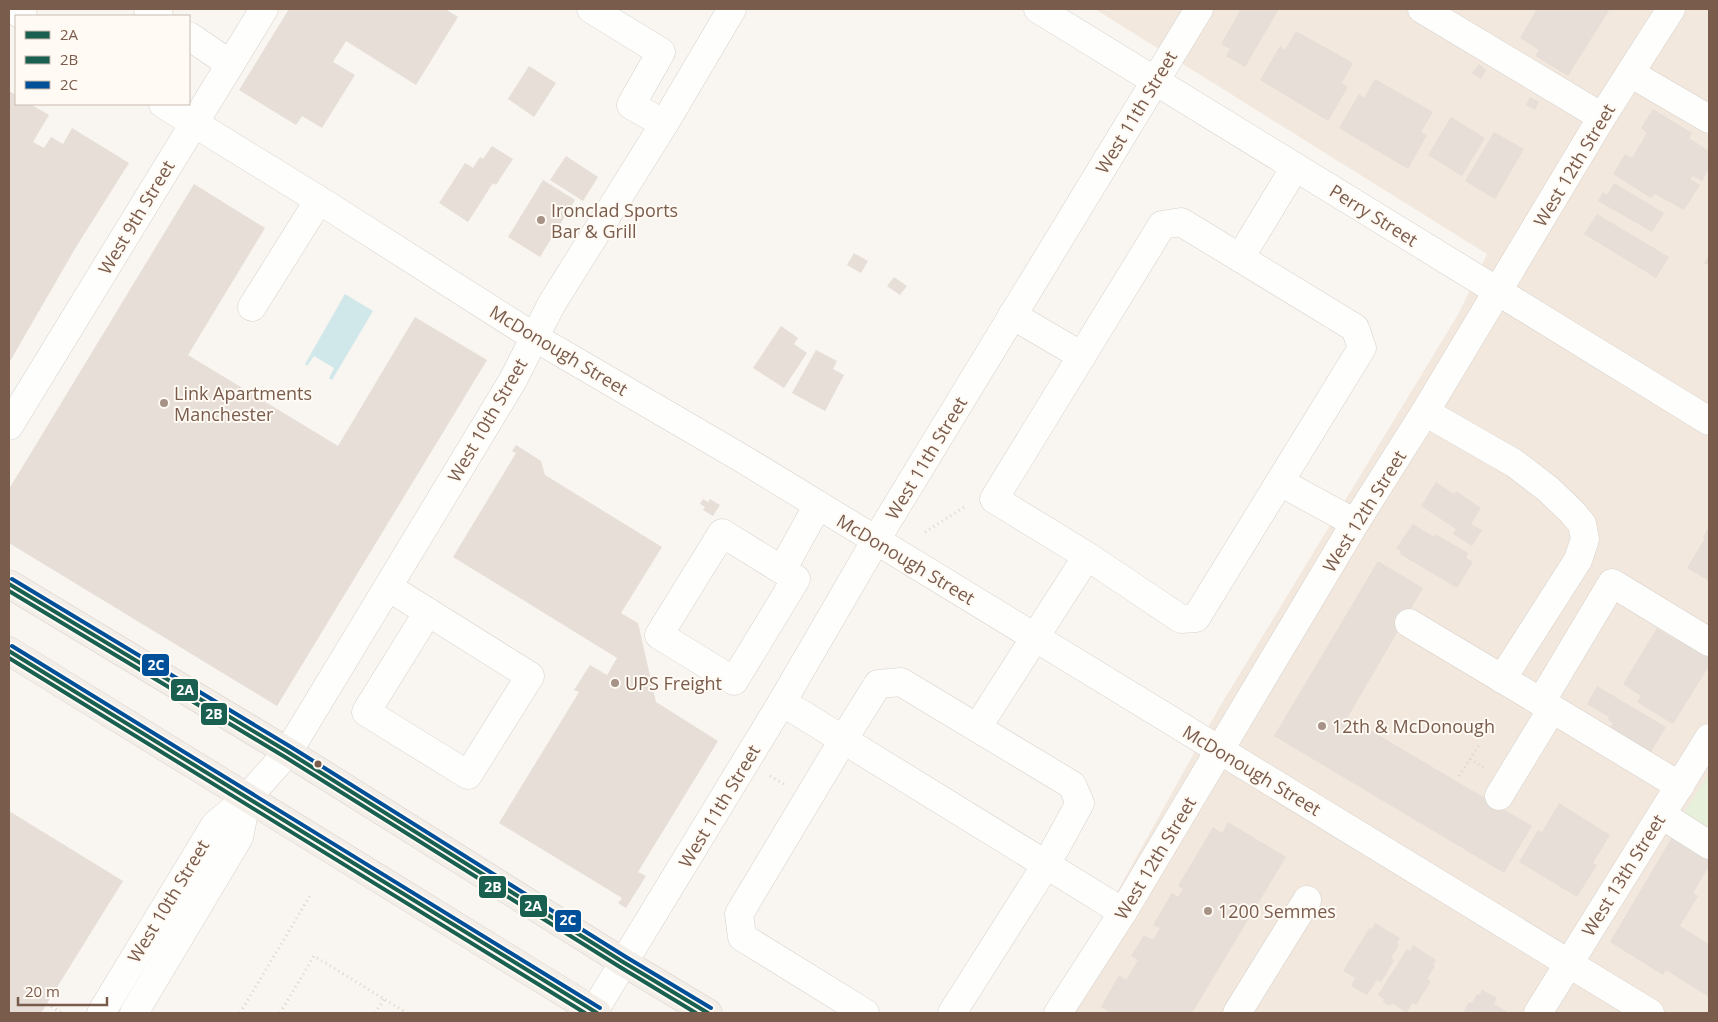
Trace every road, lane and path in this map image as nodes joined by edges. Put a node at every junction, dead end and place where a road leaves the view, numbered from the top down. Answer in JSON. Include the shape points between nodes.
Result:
{"nodes":[{"id":1,"x":264,"y":9,"type":"edge"},
{"id":2,"x":591,"y":9,"type":"edge"},
{"id":3,"x":732,"y":9,"type":"edge"},
{"id":4,"x":1038,"y":9,"type":"edge"},
{"id":5,"x":1199,"y":9,"type":"edge"},
{"id":6,"x":1422,"y":9,"type":"edge"},
{"id":7,"x":1662,"y":12,"type":"edge"},
{"id":8,"x":190,"y":37,"type":"edge"},
{"id":9,"x":230,"y":64,"type":"junction"},
{"id":10,"x":1630,"y":73,"type":"junction"},
{"id":11,"x":1154,"y":80,"type":"junction"},
{"id":12,"x":165,"y":105,"type":"edge"},
{"id":13,"x":1602,"y":117,"type":"junction"},
{"id":14,"x":1709,"y":119,"type":"edge"},
{"id":15,"x":194,"y":123,"type":"junction"},
{"id":16,"x":664,"y":124,"type":"junction"},
{"id":17,"x":1295,"y":167,"type":"junction"},
{"id":18,"x":319,"y":200,"type":"junction"},
{"id":19,"x":1240,"y":258,"type":"junction"},
{"id":20,"x":1498,"y":292,"type":"junction"},
{"id":21,"x":252,"y":307,"type":"dead end"},
{"id":22,"x":1012,"y":316,"type":"junction"},
{"id":23,"x":534,"y":337,"type":"junction"},
{"id":24,"x":1082,"y":356,"type":"junction"},
{"id":25,"x":1426,"y":412,"type":"junction"},
{"id":26,"x":1709,"y":421,"type":"edge"},
{"id":27,"x":9,"y":426,"type":"edge"},
{"id":28,"x":1280,"y":482,"type":"junction"},
{"id":29,"x":968,"y":505,"type":"dead end"},
{"id":30,"x":818,"y":506,"type":"junction"},
{"id":31,"x":1355,"y":523,"type":"junction"},
{"id":32,"x":925,"y":532,"type":"dead end"},
{"id":33,"x":876,"y":540,"type":"junction"},
{"id":34,"x":1087,"y":556,"type":"junction"},
{"id":35,"x":1578,"y":560,"type":"junction"},
{"id":36,"x":782,"y":570,"type":"junction"},
{"id":37,"x":1612,"y":583,"type":"junction"},
{"id":38,"x":9,"y":584,"type":"edge"},
{"id":39,"x":388,"y":587,"type":"junction"},
{"id":40,"x":428,"y":612,"type":"junction"},
{"id":41,"x":1409,"y":623,"type":"dead end"},
{"id":42,"x":1034,"y":637,"type":"junction"},
{"id":43,"x":1709,"y":642,"type":"edge"},
{"id":44,"x":9,"y":651,"type":"edge"},
{"id":45,"x":1502,"y":679,"type":"junction"},
{"id":46,"x":782,"y":702,"type":"junction"},
{"id":47,"x":1546,"y":706,"type":"junction"},
{"id":48,"x":977,"y":728,"type":"junction"},
{"id":49,"x":1709,"y":738,"type":"edge"},
{"id":50,"x":843,"y":740,"type":"junction"},
{"id":51,"x":1479,"y":745,"type":"dead end"},
{"id":52,"x":1219,"y":751,"type":"junction"},
{"id":53,"x":288,"y":752,"type":"junction"},
{"id":54,"x":1460,"y":776,"type":"dead end"},
{"id":55,"x":1680,"y":786,"type":"junction"},
{"id":56,"x":1499,"y":796,"type":"dead end"},
{"id":57,"x":247,"y":798,"type":"junction"},
{"id":58,"x":1662,"y":815,"type":"junction"},
{"id":59,"x":1709,"y":845,"type":"edge"},
{"id":60,"x":1046,"y":865,"type":"junction"},
{"id":61,"x":311,"y":894,"type":"dead end"},
{"id":62,"x":1307,"y":900,"type":"dead end"},
{"id":63,"x":1123,"y":912,"type":"junction"},
{"id":64,"x":623,"y":962,"type":"junction"},
{"id":65,"x":1568,"y":963,"type":"junction"},
{"id":66,"x":384,"y":999,"type":"junction"},
{"id":67,"x":47,"y":1004,"type":"dead end"},
{"id":68,"x":595,"y":1012,"type":"edge"},
{"id":69,"x":62,"y":1013,"type":"edge"},
{"id":70,"x":101,"y":1013,"type":"edge"},
{"id":71,"x":134,"y":1013,"type":"edge"},
{"id":72,"x":240,"y":1013,"type":"edge"},
{"id":73,"x":280,"y":1013,"type":"edge"},
{"id":74,"x":375,"y":1013,"type":"edge"},
{"id":75,"x":407,"y":1013,"type":"edge"},
{"id":76,"x":708,"y":1013,"type":"edge"},
{"id":77,"x":865,"y":1013,"type":"edge"},
{"id":78,"x":952,"y":1013,"type":"edge"},
{"id":79,"x":1058,"y":1013,"type":"edge"},
{"id":80,"x":1237,"y":1013,"type":"edge"},
{"id":81,"x":1538,"y":1013,"type":"edge"},
{"id":82,"x":1650,"y":1013,"type":"edge"}],
"edges":[{"from":1,"to":9,"type":"street","name":"West 9th Street"},
{"from":2,"to":16,"type":"street","via":[[661,52],[631,105]]},
{"from":3,"to":16,"type":"street","name":"West 10th Street"},
{"from":4,"to":11,"type":"street","name":"Perry Street"},
{"from":5,"to":11,"type":"street","name":"West 11th Street"},
{"from":6,"to":13,"type":"street"},
{"from":7,"to":10,"type":"street","name":"West 12th Street"},
{"from":8,"to":9,"type":"street"},
{"from":9,"to":15,"type":"street","name":"West 9th Street"},
{"from":10,"to":13,"type":"street","name":"West 12th Street"},
{"from":10,"to":14,"type":"street"},
{"from":11,"to":17,"type":"street","name":"Perry Street"},
{"from":11,"to":22,"type":"street","name":"West 11th Street"},
{"from":12,"to":15,"type":"street","name":"McDonough Street"},
{"from":13,"to":20,"type":"street","name":"West 12th Street"},
{"from":15,"to":18,"type":"street","name":"McDonough Street"},
{"from":15,"to":27,"type":"street","name":"West 9th Street"},
{"from":16,"to":23,"type":"street","name":"West 10th Street"},
{"from":17,"to":19,"type":"street"},
{"from":17,"to":20,"type":"street","name":"Perry Street"},
{"from":18,"to":21,"type":"street"},
{"from":18,"to":23,"type":"street","name":"McDonough Street"},
{"from":19,"to":24,"type":"street","via":[[1181,222],[1162,225]]},
{"from":19,"to":28,"type":"street","via":[[1355,328],[1362,348]]},
{"from":20,"to":25,"type":"street","name":"West 12th Street"},
{"from":20,"to":26,"type":"street","name":"Perry Street"},
{"from":22,"to":24,"type":"street"},
{"from":22,"to":33,"type":"street","name":"West 11th Street"},
{"from":23,"to":30,"type":"street","name":"McDonough Street"},
{"from":23,"to":39,"type":"street","name":"West 10th Street","via":[[513,380]]},
{"from":24,"to":34,"type":"street","via":[[994,499]]},
{"from":25,"to":31,"type":"street","name":"West 12th Street"},
{"from":25,"to":35,"type":"street","via":[[1514,463],[1572,512],[1582,524],[1585,539]]},
{"from":28,"to":31,"type":"street"},
{"from":28,"to":34,"type":"street","via":[[1196,618],[1180,619]]},
{"from":29,"to":32,"type":"path"},
{"from":30,"to":33,"type":"street","name":"McDonough Street"},
{"from":30,"to":36,"type":"street"},
{"from":31,"to":52,"type":"street","name":"West 12th Street"},
{"from":33,"to":42,"type":"street","name":"McDonough Street"},
{"from":33,"to":46,"type":"street","name":"West 11th Street"},
{"from":34,"to":42,"type":"street"},
{"from":35,"to":37,"type":"street"},
{"from":35,"to":45,"type":"street"},
{"from":36,"to":36,"type":"street","via":[[722,533],[660,635],[734,681],[796,579]]},
{"from":37,"to":43,"type":"street"},
{"from":37,"to":47,"type":"street"},
{"from":38,"to":53,"type":"main road"},
{"from":39,"to":40,"type":"street"},
{"from":39,"to":53,"type":"street","name":"West 10th Street"},
{"from":40,"to":40,"type":"street","via":[[530,676],[468,775],[366,712]]},
{"from":41,"to":45,"type":"street"},
{"from":42,"to":48,"type":"street"},
{"from":42,"to":52,"type":"street","name":"McDonough Street"},
{"from":44,"to":57,"type":"main road"},
{"from":45,"to":47,"type":"street"},
{"from":46,"to":50,"type":"street"},
{"from":46,"to":64,"type":"street","name":"West 11th Street"},
{"from":47,"to":55,"type":"street"},
{"from":47,"to":56,"type":"street"},
{"from":48,"to":50,"type":"street","via":[[901,682],[878,684]]},
{"from":48,"to":60,"type":"street","via":[[1072,785],[1080,804]]},
{"from":49,"to":55,"type":"street","name":"West 13th Street"},
{"from":50,"to":60,"type":"street"},
{"from":50,"to":77,"type":"street","via":[[739,914],[742,937]]},
{"from":51,"to":54,"type":"path"},
{"from":52,"to":63,"type":"street","name":"West 12th Street"},
{"from":52,"to":65,"type":"street","name":"McDonough Street"},
{"from":53,"to":57,"type":"street","name":"West 10th Street"},
{"from":53,"to":64,"type":"main road"},
{"from":55,"to":58,"type":"street","name":"West 13th Street"},
{"from":57,"to":68,"type":"main road"},
{"from":57,"to":70,"type":"street","name":"West 10th Street","via":[[215,825]]},
{"from":57,"to":71,"type":"street","name":"West 10th Street","via":[[239,837]]},
{"from":58,"to":59,"type":"street"},
{"from":58,"to":65,"type":"street","name":"West 13th Street"},
{"from":60,"to":63,"type":"street"},
{"from":60,"to":78,"type":"street"},
{"from":61,"to":72,"type":"path"},
{"from":62,"to":80,"type":"street"},
{"from":63,"to":79,"type":"street","name":"West 12th Street"},
{"from":64,"to":68,"type":"street","name":"West 11th Street"},
{"from":64,"to":76,"type":"main road"},
{"from":65,"to":81,"type":"street","name":"West 13th Street"},
{"from":65,"to":82,"type":"street","name":"McDonough Street"},
{"from":66,"to":73,"type":"path","via":[[314,956]]},
{"from":66,"to":74,"type":"path"},
{"from":66,"to":75,"type":"path"},
{"from":67,"to":69,"type":"path"}]}
